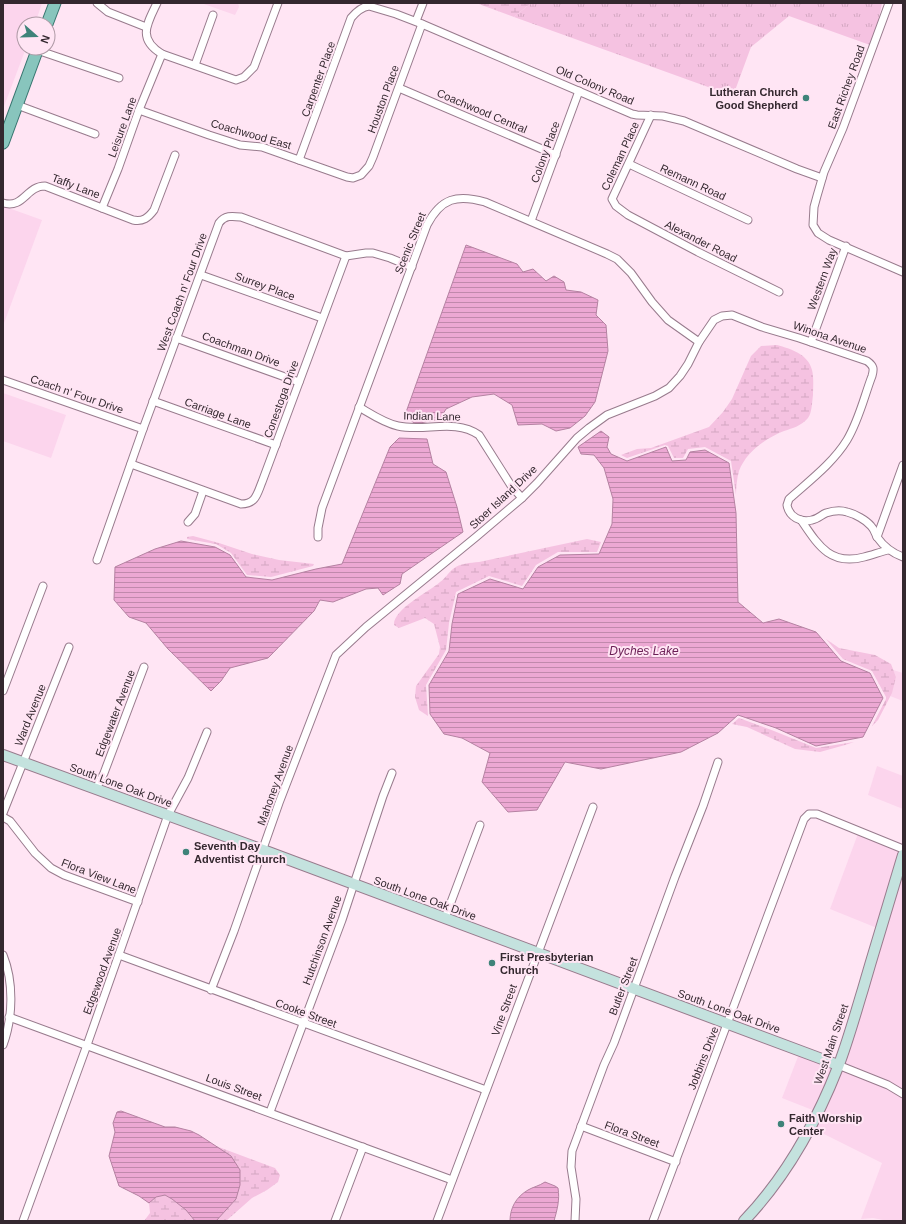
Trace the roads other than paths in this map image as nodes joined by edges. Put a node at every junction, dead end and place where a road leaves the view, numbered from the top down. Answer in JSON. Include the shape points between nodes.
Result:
{"nodes":[{"id":1,"x":55,"y":3,"type":"edge"},
{"id":2,"x":97,"y":3,"type":"edge"},
{"id":3,"x":157,"y":3,"type":"edge"},
{"id":4,"x":278,"y":3,"type":"edge"},
{"id":5,"x":423,"y":3,"type":"edge"},
{"id":6,"x":889,"y":3,"type":"edge"},
{"id":7,"x":361,"y":8,"type":"joint"},
{"id":8,"x":213,"y":15,"type":"dead end"},
{"id":9,"x":50,"y":16,"type":"edge"},
{"id":10,"x":419,"y":22,"type":"junction"},
{"id":11,"x":146,"y":27,"type":"junction"},
{"id":12,"x":162,"y":54,"type":"junction"},
{"id":13,"x":56,"y":55,"type":"edge"},
{"id":14,"x":35,"y":56,"type":"edge"},
{"id":15,"x":195,"y":65,"type":"junction"},
{"id":16,"x":119,"y":78,"type":"dead end"},
{"id":17,"x":399,"y":88,"type":"junction"},
{"id":18,"x":579,"y":91,"type":"junction"},
{"id":19,"x":17,"y":105,"type":"junction"},
{"id":20,"x":139,"y":110,"type":"junction"},
{"id":21,"x":651,"y":115,"type":"junction"},
{"id":22,"x":95,"y":134,"type":"dead end"},
{"id":23,"x":3,"y":143,"type":"edge"},
{"id":24,"x":174,"y":155,"type":"dead end"},
{"id":25,"x":556,"y":155,"type":"junction"},
{"id":26,"x":299,"y":160,"type":"junction"},
{"id":27,"x":629,"y":164,"type":"junction"},
{"id":28,"x":357,"y":177,"type":"joint"},
{"id":29,"x":822,"y":178,"type":"junction"},
{"id":30,"x":3,"y":203,"type":"edge"},
{"id":31,"x":616,"y":206,"type":"joint"},
{"id":32,"x":102,"y":208,"type":"junction"},
{"id":33,"x":748,"y":220,"type":"dead end"},
{"id":34,"x":531,"y":221,"type":"junction"},
{"id":35,"x":846,"y":246,"type":"junction"},
{"id":36,"x":346,"y":256,"type":"junction"},
{"id":37,"x":412,"y":266,"type":"junction"},
{"id":38,"x":903,"y":272,"type":"edge"},
{"id":39,"x":201,"y":275,"type":"junction"},
{"id":40,"x":779,"y":292,"type":"dead end"},
{"id":41,"x":322,"y":318,"type":"junction"},
{"id":42,"x":176,"y":338,"type":"junction"},
{"id":43,"x":700,"y":342,"type":"junction"},
{"id":44,"x":811,"y":342,"type":"junction"},
{"id":45,"x":3,"y":380,"type":"edge"},
{"id":46,"x":299,"y":382,"type":"junction"},
{"id":47,"x":153,"y":401,"type":"junction"},
{"id":48,"x":359,"y":407,"type":"junction"},
{"id":49,"x":143,"y":429,"type":"junction"},
{"id":50,"x":276,"y":445,"type":"junction"},
{"id":51,"x":131,"y":464,"type":"junction"},
{"id":52,"x":903,"y":465,"type":"edge"},
{"id":53,"x":203,"y":491,"type":"junction"},
{"id":54,"x":522,"y":498,"type":"junction"},
{"id":55,"x":801,"y":520,"type":"junction"},
{"id":56,"x":188,"y":522,"type":"dead end"},
{"id":57,"x":318,"y":537,"type":"dead end"},
{"id":58,"x":877,"y":537,"type":"junction"},
{"id":59,"x":888,"y":550,"type":"junction"},
{"id":60,"x":903,"y":557,"type":"edge"},
{"id":61,"x":97,"y":560,"type":"dead end"},
{"id":62,"x":43,"y":586,"type":"dead end"},
{"id":63,"x":69,"y":647,"type":"dead end"},
{"id":64,"x":336,"y":656,"type":"joint"},
{"id":65,"x":144,"y":667,"type":"dead end"},
{"id":66,"x":3,"y":691,"type":"edge"},
{"id":67,"x":207,"y":732,"type":"dead end"},
{"id":68,"x":3,"y":755,"type":"edge"},
{"id":69,"x":23,"y":762,"type":"junction"},
{"id":70,"x":718,"y":762,"type":"dead end"},
{"id":71,"x":392,"y":773,"type":"dead end"},
{"id":72,"x":96,"y":789,"type":"junction"},
{"id":73,"x":593,"y":808,"type":"dead end"},
{"id":74,"x":3,"y":813,"type":"edge"},
{"id":75,"x":168,"y":815,"type":"junction"},
{"id":76,"x":3,"y":818,"type":"edge"},
{"id":77,"x":480,"y":825,"type":"dead end"},
{"id":78,"x":903,"y":849,"type":"edge"},
{"id":79,"x":263,"y":850,"type":"junction"},
{"id":80,"x":903,"y":855,"type":"edge"},
{"id":81,"x":354,"y":884,"type":"junction"},
{"id":82,"x":138,"y":902,"type":"junction"},
{"id":83,"x":445,"y":918,"type":"junction"},
{"id":84,"x":537,"y":953,"type":"junction"},
{"id":85,"x":3,"y":955,"type":"edge"},
{"id":86,"x":119,"y":956,"type":"junction"},
{"id":87,"x":633,"y":989,"type":"junction"},
{"id":88,"x":211,"y":990,"type":"junction"},
{"id":89,"x":9,"y":1017,"type":"junction"},
{"id":90,"x":303,"y":1024,"type":"junction"},
{"id":91,"x":728,"y":1024,"type":"junction"},
{"id":92,"x":3,"y":1045,"type":"edge"},
{"id":93,"x":88,"y":1045,"type":"junction"},
{"id":94,"x":838,"y":1065,"type":"junction"},
{"id":95,"x":486,"y":1090,"type":"junction"},
{"id":96,"x":903,"y":1094,"type":"edge"},
{"id":97,"x":270,"y":1112,"type":"junction"},
{"id":98,"x":582,"y":1126,"type":"junction"},
{"id":99,"x":363,"y":1147,"type":"junction"},
{"id":100,"x":676,"y":1162,"type":"junction"},
{"id":101,"x":452,"y":1180,"type":"junction"},
{"id":102,"x":23,"y":1221,"type":"edge"},
{"id":103,"x":335,"y":1221,"type":"edge"},
{"id":104,"x":437,"y":1221,"type":"edge"},
{"id":105,"x":575,"y":1221,"type":"edge"},
{"id":106,"x":653,"y":1221,"type":"edge"},
{"id":107,"x":744,"y":1221,"type":"edge"}],
"edges":[{"from":1,"to":9,"type":"main road"},
{"from":2,"to":11,"type":"street","via":[[108,12]]},
{"from":3,"to":11,"type":"street"},
{"from":4,"to":15,"type":"street","via":[[250,73],[236,80]]},
{"from":5,"to":10,"type":"street","name":"Houston Place"},
{"from":6,"to":29,"type":"street","name":"East Richey Road"},
{"from":7,"to":10,"type":"street","name":"Old Colony Road","via":[[379,8]]},
{"from":7,"to":26,"type":"street","name":"Carpenter Place","via":[[351,18]]},
{"from":8,"to":15,"type":"street"},
{"from":10,"to":17,"type":"street","name":"Houston Place"},
{"from":10,"to":18,"type":"street","name":"Old Colony Road"},
{"from":11,"to":12,"type":"street","via":[[148,41]]},
{"from":12,"to":15,"type":"street"},
{"from":12,"to":20,"type":"street","name":"Leisure Lane"},
{"from":13,"to":16,"type":"street"},
{"from":14,"to":19,"type":"main road"},
{"from":17,"to":25,"type":"street","name":"Coachwood Central"},
{"from":17,"to":28,"type":"street","name":"Houston Place","via":[[369,166]]},
{"from":18,"to":21,"type":"street","name":"Old Colony Road","via":[[632,114]]},
{"from":18,"to":25,"type":"street","name":"Colony Place"},
{"from":19,"to":22,"type":"street"},
{"from":19,"to":23,"type":"main road"},
{"from":20,"to":26,"type":"street","name":"Coachwood East","via":[[228,141],[262,147]]},
{"from":20,"to":32,"type":"street","name":"Leisure Lane"},
{"from":21,"to":27,"type":"street","name":"Coleman Place"},
{"from":21,"to":29,"type":"street","name":"Old Colony Road","via":[[684,121]]},
{"from":24,"to":32,"type":"street","name":"Taffy Lane","via":[[154,210],[146,219],[133,220]]},
{"from":25,"to":34,"type":"street","name":"Colony Place"},
{"from":26,"to":28,"type":"street","name":"Coachwood East","via":[[333,173]]},
{"from":27,"to":31,"type":"street","name":"Coleman Place","via":[[612,199]]},
{"from":27,"to":33,"type":"street","name":"Remann Road"},
{"from":29,"to":35,"type":"street","name":"East Richey Road","via":[[814,207],[813,225],[822,236]]},
{"from":30,"to":32,"type":"street","name":"Taffy Lane","via":[[17,203],[35,188],[45,186]]},
{"from":31,"to":40,"type":"street","name":"Alexander Road","via":[[698,252]]},
{"from":34,"to":37,"type":"street","name":"Scenic Street","via":[[473,198],[463,197],[447,202],[431,217]]},
{"from":34,"to":43,"type":"street","name":"Scenic Street","via":[[617,259],[632,273],[659,311]]},
{"from":35,"to":38,"type":"street"},
{"from":35,"to":44,"type":"street","name":"Western Way"},
{"from":36,"to":37,"type":"street","name":"West Coach n' Four Drive","via":[[374,253]]},
{"from":36,"to":39,"type":"street","name":"West Coach n' Four Drive","via":[[232,216],[219,223]]},
{"from":36,"to":41,"type":"street","name":"Conestoga Drive"},
{"from":37,"to":48,"type":"street","name":"Scenic Street"},
{"from":39,"to":41,"type":"street","name":"Surrey Place"},
{"from":39,"to":42,"type":"street","name":"West Coach n' Four Drive"},
{"from":41,"to":46,"type":"street","name":"Conestoga Drive"},
{"from":42,"to":46,"type":"street","name":"Coachman Drive"},
{"from":42,"to":47,"type":"street","name":"West Coach n' Four Drive"},
{"from":43,"to":44,"type":"street","name":"Winona Avenue","via":[[714,320],[732,315]]},
{"from":43,"to":54,"type":"street","name":"Stoer Island Drive","via":[[674,383],[655,396],[607,415],[589,428]]},
{"from":44,"to":55,"type":"street","name":"Winona Avenue","via":[[867,361],[874,370],[847,440],[831,460],[788,501],[790,513]]},
{"from":45,"to":49,"type":"street","name":"Coach n' Four Drive"},
{"from":46,"to":50,"type":"street","name":"Conestoga Drive"},
{"from":47,"to":49,"type":"street","name":"West Coach n' Four Drive"},
{"from":47,"to":50,"type":"street","name":"Carriage Lane"},
{"from":48,"to":54,"type":"street","name":"Indian Lane","via":[[397,426],[458,427],[473,431],[479,435],[512,487]]},
{"from":48,"to":57,"type":"street","name":"Scenic Street","via":[[322,508]]},
{"from":49,"to":51,"type":"street","name":"West Coach n' Four Drive"},
{"from":50,"to":53,"type":"street","name":"Conestoga Drive","via":[[256,497],[251,502],[241,504]]},
{"from":51,"to":53,"type":"street","name":"Conestoga Drive"},
{"from":51,"to":61,"type":"street","name":"West Coach n' Four Drive"},
{"from":52,"to":58,"type":"street"},
{"from":53,"to":56,"type":"street","via":[[195,514]]},
{"from":54,"to":64,"type":"street","name":"Stoer Island Drive","via":[[366,627]]},
{"from":55,"to":58,"type":"street","via":[[814,520],[833,512],[847,512],[871,526]]},
{"from":55,"to":59,"type":"street","via":[[820,546],[838,559],[856,559]]},
{"from":58,"to":59,"type":"street"},
{"from":59,"to":60,"type":"street"},
{"from":62,"to":66,"type":"street"},
{"from":63,"to":69,"type":"street","name":"Ward Avenue"},
{"from":64,"to":79,"type":"street","name":"Mahoney Avenue"},
{"from":65,"to":72,"type":"street","name":"Edgewater Avenue"},
{"from":67,"to":75,"type":"street","name":"Edgewood Avenue","via":[[188,778]]},
{"from":68,"to":69,"type":"street","name":"South Lone Oak Drive"},
{"from":69,"to":72,"type":"street","name":"South Lone Oak Drive"},
{"from":69,"to":74,"type":"street","name":"Ward Avenue"},
{"from":70,"to":87,"type":"street","name":"Butler Street"},
{"from":71,"to":81,"type":"street","name":"Hutchinson Avenue"},
{"from":72,"to":75,"type":"street","name":"South Lone Oak Drive"},
{"from":73,"to":84,"type":"street","name":"Vine Street"},
{"from":75,"to":79,"type":"street","name":"South Lone Oak Drive"},
{"from":75,"to":82,"type":"street","name":"Edgewood Avenue"},
{"from":76,"to":82,"type":"street","name":"Flora View Lane","via":[[10,821],[35,853],[51,868]]},
{"from":77,"to":83,"type":"street"},
{"from":78,"to":91,"type":"street","name":"Jobbins Drive","via":[[817,814],[809,814],[804,819]]},
{"from":79,"to":81,"type":"street","name":"South Lone Oak Drive"},
{"from":79,"to":88,"type":"street","name":"Mahoney Avenue"},
{"from":80,"to":94,"type":"street","name":"West Main Street"},
{"from":81,"to":83,"type":"street","name":"South Lone Oak Drive"},
{"from":81,"to":90,"type":"street","name":"Hutchinson Avenue"},
{"from":82,"to":86,"type":"street","name":"Edgewood Avenue"},
{"from":83,"to":84,"type":"street","name":"South Lone Oak Drive"},
{"from":84,"to":87,"type":"street","name":"South Lone Oak Drive"},
{"from":84,"to":95,"type":"street","name":"Vine Street"},
{"from":85,"to":89,"type":"street","via":[[10,988]]},
{"from":86,"to":88,"type":"street","name":"Cooke Street"},
{"from":86,"to":93,"type":"street","name":"Edgewood Avenue"},
{"from":87,"to":91,"type":"street","name":"South Lone Oak Drive"},
{"from":87,"to":98,"type":"street","name":"Butler Street"},
{"from":88,"to":90,"type":"street","name":"Cooke Street"},
{"from":89,"to":92,"type":"street"},
{"from":89,"to":93,"type":"street","name":"Louis Street"},
{"from":90,"to":95,"type":"street","name":"Cooke Street"},
{"from":90,"to":97,"type":"street","name":"Hutchinson Avenue"},
{"from":91,"to":94,"type":"street","name":"South Lone Oak Drive"},
{"from":91,"to":100,"type":"street","name":"Jobbins Drive"},
{"from":93,"to":97,"type":"street","name":"Louis Street"},
{"from":93,"to":102,"type":"street","name":"Edgewood Avenue"},
{"from":94,"to":96,"type":"street","via":[[888,1085]]},
{"from":94,"to":107,"type":"street","name":"West Main Street","via":[[823,1104],[801,1145],[780,1178]]},
{"from":95,"to":101,"type":"street","name":"Vine Street"},
{"from":97,"to":99,"type":"street","name":"Louis Street"},
{"from":98,"to":100,"type":"street","name":"Flora Street"},
{"from":98,"to":105,"type":"street","name":"Butler Street","via":[[571,1157],[576,1198]]},
{"from":99,"to":101,"type":"street","name":"Louis Street"},
{"from":99,"to":103,"type":"street"},
{"from":100,"to":106,"type":"street","name":"Jobbins Drive"},
{"from":101,"to":104,"type":"street","name":"Vine Street"}]}
